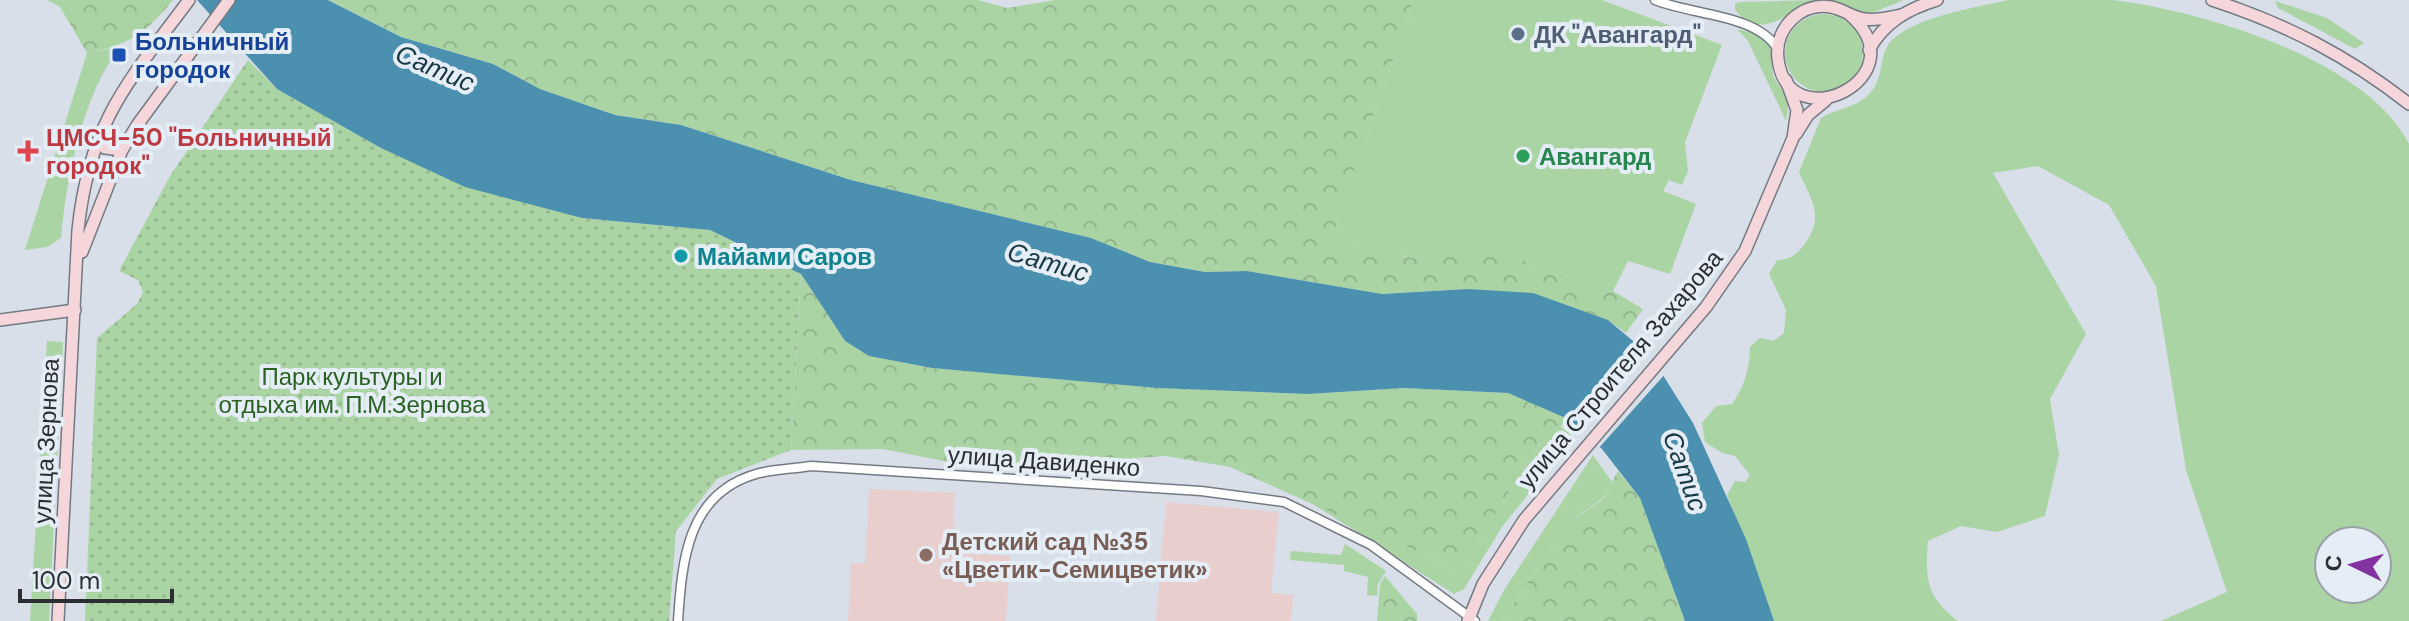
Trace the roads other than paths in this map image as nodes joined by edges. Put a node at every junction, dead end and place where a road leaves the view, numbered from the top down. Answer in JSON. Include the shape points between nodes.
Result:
{"nodes":[{"id":1,"x":229,"y":0,"type":"edge"},
{"id":2,"x":1937,"y":0,"type":"edge"},
{"id":3,"x":2212,"y":0,"type":"edge"},
{"id":4,"x":1661,"y":1,"type":"edge"},
{"id":5,"x":187,"y":3,"type":"edge"},
{"id":6,"x":1849,"y":14,"type":"junction"},
{"id":7,"x":1902,"y":15,"type":"junction"},
{"id":8,"x":1790,"y":21,"type":"junction"},
{"id":9,"x":1760,"y":30,"type":"junction"},
{"id":10,"x":1777,"y":48,"type":"junction"},
{"id":11,"x":1869,"y":50,"type":"junction"},
{"id":12,"x":1786,"y":80,"type":"junction"},
{"id":13,"x":1833,"y":98,"type":"junction"},
{"id":14,"x":2408,"y":102,"type":"edge"},
{"id":15,"x":103,"y":122,"type":"junction"},
{"id":16,"x":1793,"y":138,"type":"junction"},
{"id":17,"x":122,"y":150,"type":"junction"},
{"id":18,"x":78,"y":264,"type":"junction"},
{"id":19,"x":75,"y":310,"type":"junction"},
{"id":20,"x":0,"y":320,"type":"edge"},
{"id":21,"x":1471,"y":619,"type":"edge"},
{"id":22,"x":58,"y":621,"type":"edge"},
{"id":23,"x":678,"y":621,"type":"edge"}],
"edges":[{"from":1,"to":17,"type":"street","name":"улица Зернова"},
{"from":2,"to":7,"type":"street"},
{"from":3,"to":14,"type":"street","via":[[2318,41]]},
{"from":4,"to":9,"type":"street"},
{"from":5,"to":15,"type":"street","name":"улица Зернова"},
{"from":6,"to":7,"type":"street","via":[[1868,20]]},
{"from":6,"to":8,"type":"street","via":[[1819,7]]},
{"from":6,"to":11,"type":"street","via":[[1863,30]]},
{"from":7,"to":11,"type":"street","via":[[1879,33]]},
{"from":8,"to":9,"type":"street"},
{"from":8,"to":10,"type":"street"},
{"from":9,"to":10,"type":"street"},
{"from":10,"to":12,"type":"street"},
{"from":11,"to":13,"type":"street","via":[[1863,77]]},
{"from":12,"to":13,"type":"street","via":[[1807,96]]},
{"from":12,"to":16,"type":"street","name":"улица Строителя Захарова","via":[[1797,110]]},
{"from":13,"to":16,"type":"street","name":"улица Строителя Захарова","via":[[1817,106]]},
{"from":15,"to":17,"type":"street","via":[[102,144],[110,151]]},
{"from":15,"to":18,"type":"street","name":"улица Зернова","via":[[85,177]]},
{"from":16,"to":21,"type":"street","name":"улица Строителя Захарова","via":[[1745,251],[1713,299],[1579,453],[1502,552]]},
{"from":17,"to":18,"type":"street","name":"улица Зернова"},
{"from":18,"to":19,"type":"street","name":"улица Зернова"},
{"from":19,"to":20,"type":"street"},
{"from":19,"to":22,"type":"street","name":"улица Зернова"},
{"from":21,"to":23,"type":"street","name":"улица Давиденко","via":[[1371,545],[1284,502],[1201,491],[811,466],[758,473],[715,496],[692,526],[682,562]]}]}
